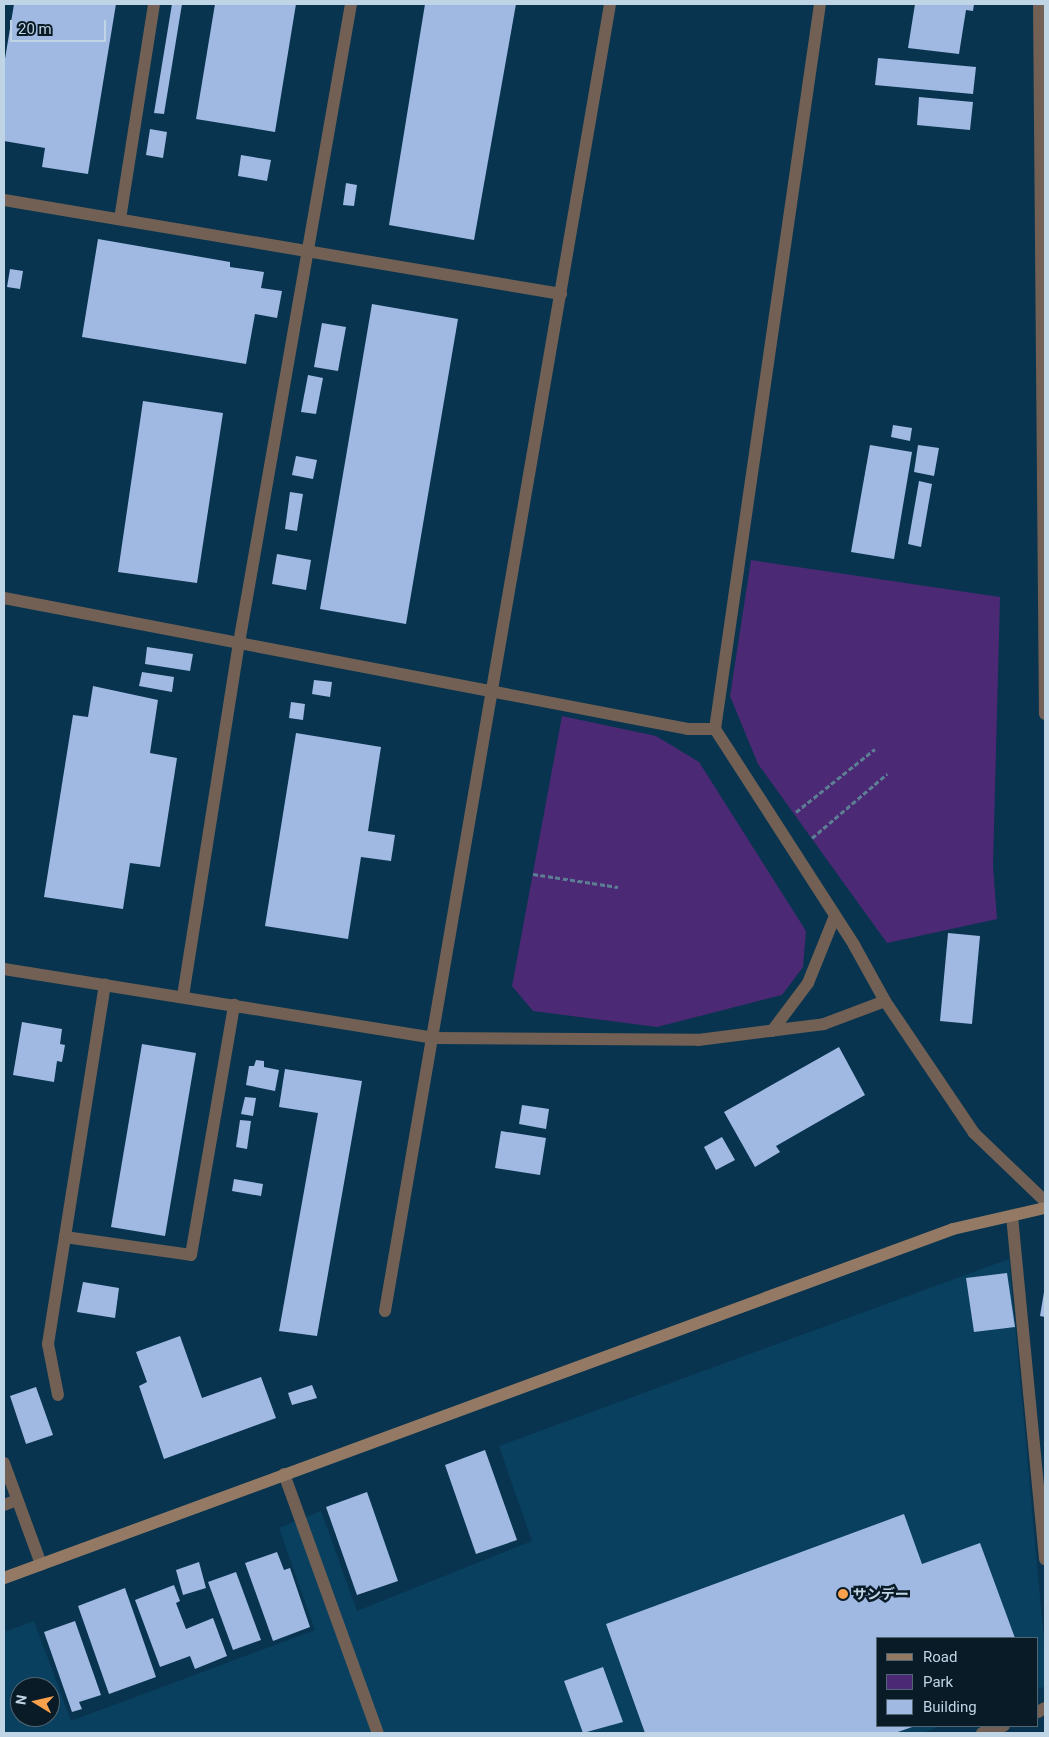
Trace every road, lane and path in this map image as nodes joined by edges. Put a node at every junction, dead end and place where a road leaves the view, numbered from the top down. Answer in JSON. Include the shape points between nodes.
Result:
{"nodes":[{"id":1,"x":154,"y":4,"type":"edge"},
{"id":2,"x":351,"y":4,"type":"edge"},
{"id":3,"x":610,"y":4,"type":"edge"},
{"id":4,"x":820,"y":4,"type":"edge"},
{"id":5,"x":1038,"y":4,"type":"edge"},
{"id":6,"x":4,"y":200,"type":"edge"},
{"id":7,"x":120,"y":219,"type":"junction"},
{"id":8,"x":306,"y":250,"type":"junction"},
{"id":9,"x":561,"y":294,"type":"junction"},
{"id":10,"x":1044,"y":460,"type":"edge"},
{"id":11,"x":4,"y":598,"type":"edge"},
{"id":12,"x":239,"y":644,"type":"junction"},
{"id":13,"x":490,"y":691,"type":"junction"},
{"id":14,"x":1045,"y":714,"type":"edge"},
{"id":15,"x":715,"y":729,"type":"junction"},
{"id":16,"x":875,"y":749,"type":"dead end"},
{"id":17,"x":887,"y":774,"type":"dead end"},
{"id":18,"x":778,"y":826,"type":"junction"},
{"id":19,"x":794,"y":853,"type":"junction"},
{"id":20,"x":533,"y":874,"type":"dead end"},
{"id":21,"x":618,"y":887,"type":"dead end"},
{"id":22,"x":835,"y":916,"type":"junction"},
{"id":23,"x":4,"y":969,"type":"edge"},
{"id":24,"x":105,"y":984,"type":"junction"},
{"id":25,"x":183,"y":996,"type":"junction"},
{"id":26,"x":885,"y":1001,"type":"junction"},
{"id":27,"x":234,"y":1004,"type":"junction"},
{"id":28,"x":772,"y":1031,"type":"junction"},
{"id":29,"x":434,"y":1038,"type":"junction"},
{"id":30,"x":1045,"y":1201,"type":"edge"},
{"id":31,"x":1045,"y":1208,"type":"edge"},
{"id":32,"x":1012,"y":1216,"type":"junction"},
{"id":33,"x":65,"y":1237,"type":"junction"},
{"id":34,"x":385,"y":1312,"type":"dead end"},
{"id":35,"x":58,"y":1395,"type":"dead end"},
{"id":36,"x":4,"y":1463,"type":"edge"},
{"id":37,"x":284,"y":1474,"type":"junction"},
{"id":38,"x":17,"y":1500,"type":"junction"},
{"id":39,"x":4,"y":1505,"type":"edge"},
{"id":40,"x":1045,"y":1559,"type":"edge"},
{"id":41,"x":40,"y":1564,"type":"junction"},
{"id":42,"x":4,"y":1578,"type":"edge"},
{"id":43,"x":1001,"y":1727,"type":"edge"},
{"id":44,"x":378,"y":1733,"type":"edge"},
{"id":45,"x":982,"y":1733,"type":"edge"}],
"edges":[{"from":1,"to":7,"type":"street"},
{"from":2,"to":8,"type":"street"},
{"from":3,"to":9,"type":"street"},
{"from":4,"to":15,"type":"street"},
{"from":5,"to":10,"type":"street"},
{"from":6,"to":7,"type":"street"},
{"from":7,"to":8,"type":"street"},
{"from":8,"to":9,"type":"street"},
{"from":8,"to":12,"type":"street"},
{"from":9,"to":13,"type":"street"},
{"from":10,"to":14,"type":"street"},
{"from":11,"to":12,"type":"street"},
{"from":12,"to":13,"type":"street"},
{"from":12,"to":25,"type":"street"},
{"from":13,"to":15,"type":"street","via":[[688,729]]},
{"from":13,"to":29,"type":"street"},
{"from":15,"to":18,"type":"street"},
{"from":16,"to":18,"type":"path"},
{"from":17,"to":19,"type":"path"},
{"from":18,"to":19,"type":"street"},
{"from":19,"to":22,"type":"street"},
{"from":20,"to":21,"type":"path"},
{"from":22,"to":26,"type":"street"},
{"from":22,"to":28,"type":"street","via":[[808,983]]},
{"from":23,"to":24,"type":"street"},
{"from":24,"to":25,"type":"street"},
{"from":24,"to":33,"type":"street"},
{"from":25,"to":27,"type":"street"},
{"from":26,"to":28,"type":"street","via":[[824,1024]]},
{"from":26,"to":30,"type":"street","via":[[974,1133]]},
{"from":27,"to":29,"type":"street"},
{"from":27,"to":33,"type":"street","via":[[191,1255]]},
{"from":28,"to":29,"type":"street","via":[[698,1040]]},
{"from":29,"to":34,"type":"street"},
{"from":31,"to":32,"type":"street"},
{"from":32,"to":37,"type":"street","via":[[953,1229]]},
{"from":32,"to":40,"type":"street"},
{"from":33,"to":35,"type":"street","via":[[48,1344]]},
{"from":36,"to":38,"type":"street"},
{"from":37,"to":41,"type":"street"},
{"from":37,"to":44,"type":"street"},
{"from":38,"to":39,"type":"street"},
{"from":38,"to":41,"type":"street"},
{"from":41,"to":42,"type":"street"},
{"from":43,"to":45,"type":"street"}]}
